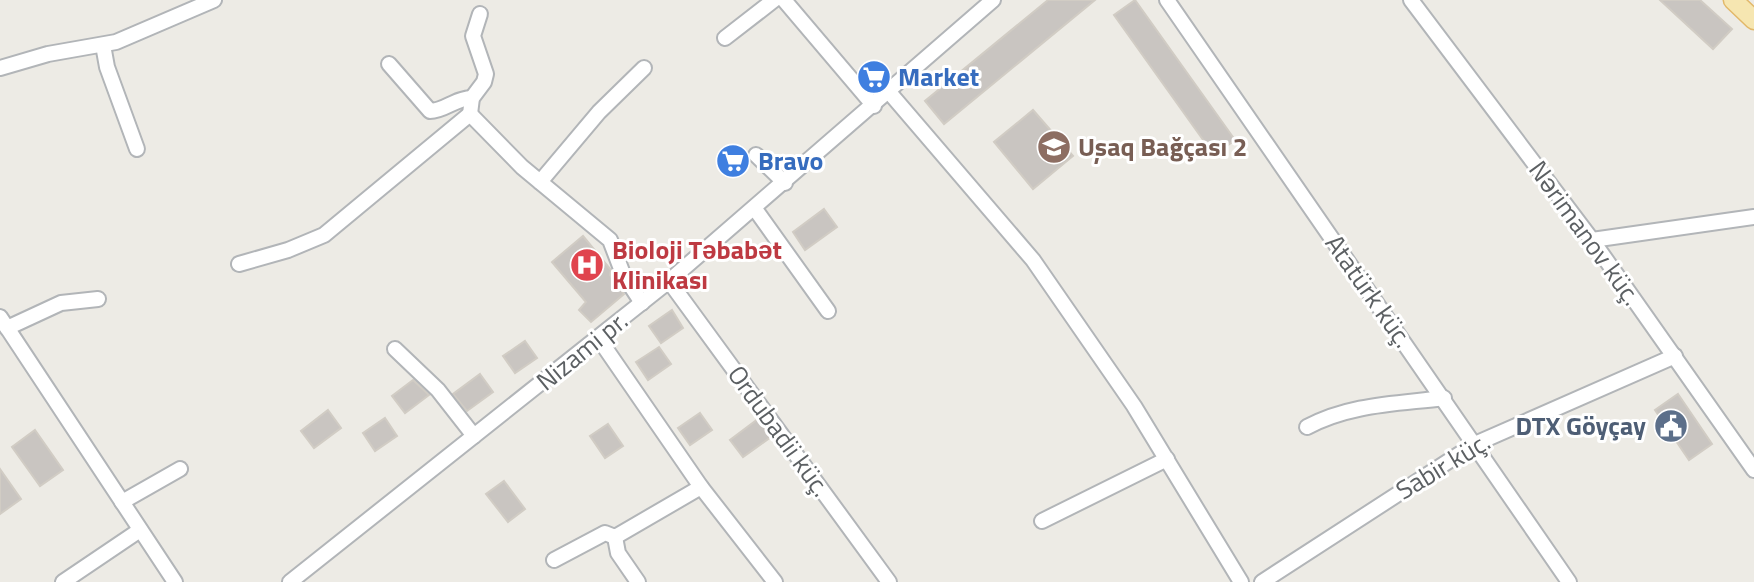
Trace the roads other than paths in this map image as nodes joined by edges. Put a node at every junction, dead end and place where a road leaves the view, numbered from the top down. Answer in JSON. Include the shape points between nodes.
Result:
{"nodes":[{"id":1,"x":215,"y":0,"type":"edge"},
{"id":2,"x":774,"y":0,"type":"edge"},
{"id":3,"x":784,"y":0,"type":"edge"},
{"id":4,"x":803,"y":0,"type":"edge"},
{"id":5,"x":993,"y":0,"type":"edge"},
{"id":6,"x":1167,"y":0,"type":"edge"},
{"id":7,"x":1411,"y":0,"type":"edge"},
{"id":8,"x":1733,"y":0,"type":"edge"},
{"id":9,"x":481,"y":14,"type":"dead end"},
{"id":10,"x":797,"y":16,"type":"junction"},
{"id":11,"x":1754,"y":19,"type":"edge"},
{"id":12,"x":725,"y":38,"type":"dead end"},
{"id":13,"x":103,"y":45,"type":"junction"},
{"id":14,"x":389,"y":64,"type":"dead end"},
{"id":15,"x":0,"y":68,"type":"edge"},
{"id":16,"x":644,"y":68,"type":"dead end"},
{"id":17,"x":889,"y":92,"type":"junction"},
{"id":18,"x":472,"y":98,"type":"junction"},
{"id":19,"x":874,"y":106,"type":"junction"},
{"id":20,"x":470,"y":114,"type":"junction"},
{"id":21,"x":137,"y":149,"type":"dead end"},
{"id":22,"x":756,"y":155,"type":"dead end"},
{"id":23,"x":540,"y":182,"type":"junction"},
{"id":24,"x":785,"y":183,"type":"junction"},
{"id":25,"x":755,"y":209,"type":"junction"},
{"id":26,"x":1754,"y":217,"type":"edge"},
{"id":27,"x":1592,"y":240,"type":"junction"},
{"id":28,"x":239,"y":264,"type":"dead end"},
{"id":29,"x":669,"y":282,"type":"junction"},
{"id":30,"x":99,"y":299,"type":"dead end"},
{"id":31,"x":642,"y":303,"type":"junction"},
{"id":32,"x":828,"y":311,"type":"dead end"},
{"id":33,"x":2,"y":320,"type":"edge"},
{"id":34,"x":599,"y":339,"type":"junction"},
{"id":35,"x":395,"y":349,"type":"dead end"},
{"id":36,"x":1675,"y":356,"type":"junction"},
{"id":37,"x":1444,"y":398,"type":"junction"},
{"id":38,"x":1307,"y":427,"type":"dead end"},
{"id":39,"x":474,"y":436,"type":"junction"},
{"id":40,"x":1475,"y":444,"type":"junction"},
{"id":41,"x":1167,"y":459,"type":"junction"},
{"id":42,"x":180,"y":469,"type":"dead end"},
{"id":43,"x":1754,"y":470,"type":"edge"},
{"id":44,"x":701,"y":487,"type":"junction"},
{"id":45,"x":122,"y":502,"type":"junction"},
{"id":46,"x":1042,"y":522,"type":"dead end"},
{"id":47,"x":140,"y":530,"type":"junction"},
{"id":48,"x":615,"y":537,"type":"junction"},
{"id":49,"x":554,"y":560,"type":"dead end"},
{"id":50,"x":307,"y":568,"type":"junction"},
{"id":51,"x":63,"y":582,"type":"edge"},
{"id":52,"x":175,"y":582,"type":"edge"},
{"id":53,"x":290,"y":582,"type":"edge"},
{"id":54,"x":315,"y":582,"type":"edge"},
{"id":55,"x":638,"y":582,"type":"edge"},
{"id":56,"x":775,"y":582,"type":"edge"},
{"id":57,"x":889,"y":582,"type":"edge"},
{"id":58,"x":1241,"y":582,"type":"edge"},
{"id":59,"x":1262,"y":582,"type":"edge"},
{"id":60,"x":1569,"y":582,"type":"edge"}],
"edges":[{"from":1,"to":13,"type":"street"},
{"from":2,"to":12,"type":"street"},
{"from":3,"to":10,"type":"street"},
{"from":4,"to":10,"type":"street"},
{"from":5,"to":17,"type":"street","name":"Nizami pr."},
{"from":6,"to":37,"type":"street","name":"Atatürk küç."},
{"from":7,"to":27,"type":"street","name":"Nərimanov küç."},
{"from":8,"to":11,"type":"main road"},
{"from":9,"to":18,"type":"street","via":[[472,36],[486,74]]},
{"from":10,"to":19,"type":"street"},
{"from":13,"to":15,"type":"street"},
{"from":13,"to":21,"type":"street"},
{"from":14,"to":18,"type":"street","via":[[430,111]]},
{"from":16,"to":23,"type":"street","via":[[599,112]]},
{"from":17,"to":19,"type":"street","name":"Nizami pr."},
{"from":17,"to":41,"type":"street","via":[[1019,241]]},
{"from":18,"to":20,"type":"street"},
{"from":19,"to":24,"type":"street","name":"Nizami pr."},
{"from":20,"to":23,"type":"street"},
{"from":20,"to":28,"type":"street","via":[[324,235]]},
{"from":22,"to":24,"type":"street"},
{"from":23,"to":31,"type":"street","via":[[610,240],[623,274]]},
{"from":24,"to":25,"type":"street","name":"Nizami pr."},
{"from":25,"to":29,"type":"street","name":"Nizami pr."},
{"from":25,"to":32,"type":"street"},
{"from":26,"to":27,"type":"street"},
{"from":27,"to":36,"type":"street","name":"Nərimanov küç."},
{"from":29,"to":31,"type":"street","name":"Nizami pr."},
{"from":29,"to":57,"type":"street","name":"Ordubadii küç."},
{"from":30,"to":33,"type":"street","via":[[61,303]]},
{"from":31,"to":34,"type":"street","name":"Nizami pr."},
{"from":33,"to":45,"type":"street"},
{"from":34,"to":39,"type":"street","name":"Nizami pr."},
{"from":34,"to":44,"type":"street"},
{"from":35,"to":39,"type":"street","via":[[438,390]]},
{"from":36,"to":40,"type":"street","name":"Sabir küç."},
{"from":36,"to":43,"type":"street","name":"Nərimanov küç."},
{"from":37,"to":38,"type":"street","via":[[1353,408]]},
{"from":37,"to":40,"type":"street","name":"Atatürk küç."},
{"from":39,"to":50,"type":"street","name":"Nizami pr."},
{"from":40,"to":59,"type":"street","name":"Sabir küç."},
{"from":40,"to":60,"type":"street","name":"Atatürk küç."},
{"from":41,"to":46,"type":"street"},
{"from":41,"to":58,"type":"street"},
{"from":42,"to":45,"type":"street"},
{"from":44,"to":48,"type":"street"},
{"from":44,"to":56,"type":"street"},
{"from":45,"to":47,"type":"street"},
{"from":47,"to":51,"type":"street"},
{"from":47,"to":52,"type":"street"},
{"from":48,"to":49,"type":"street","via":[[605,533]]},
{"from":48,"to":55,"type":"street","via":[[618,553]]},
{"from":50,"to":53,"type":"street","name":"Nizami pr."},
{"from":50,"to":54,"type":"street"}]}
